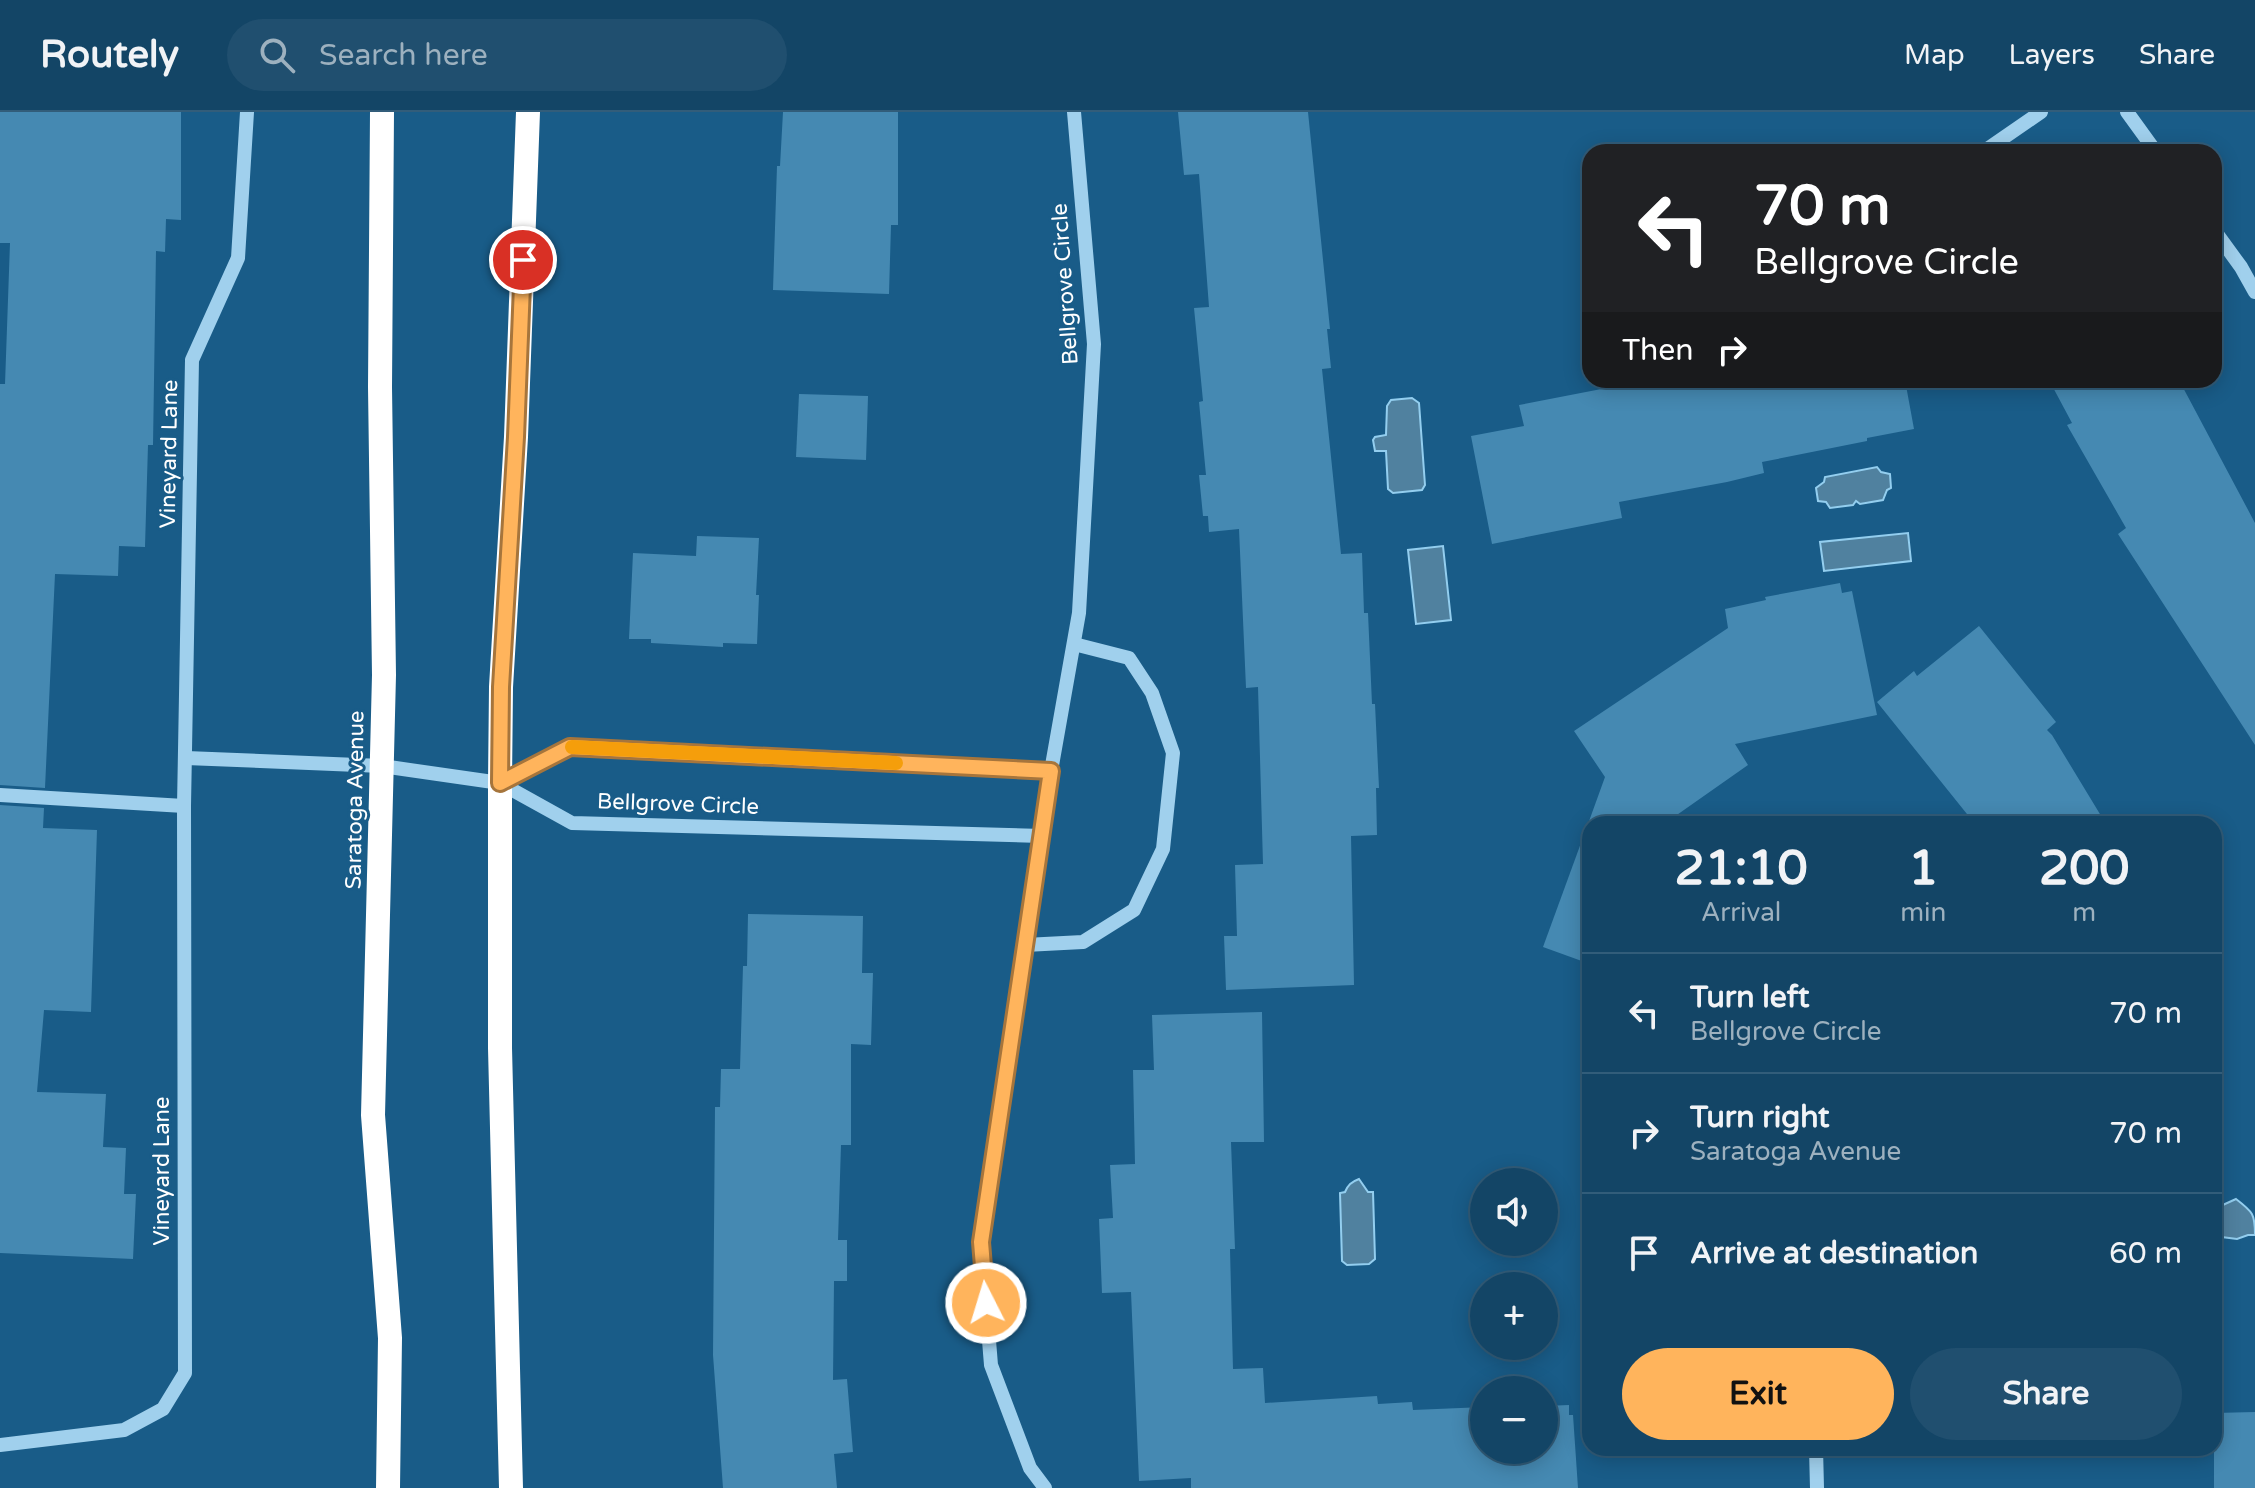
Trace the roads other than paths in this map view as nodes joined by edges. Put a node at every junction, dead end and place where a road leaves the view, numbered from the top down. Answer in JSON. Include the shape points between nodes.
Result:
{"nodes":[{"id":1,"x":247,"y":112,"type":"edge"},
{"id":2,"x":382,"y":112,"type":"edge"},
{"id":3,"x":528,"y":112,"type":"edge"},
{"id":4,"x":1074,"y":112,"type":"edge"},
{"id":5,"x":2041,"y":112,"type":"edge"},
{"id":6,"x":2127,"y":112,"type":"edge"},
{"id":7,"x":1995,"y":144,"type":"edge"},
{"id":8,"x":2150,"y":144,"type":"edge"},
{"id":9,"x":2222,"y":241,"type":"edge"},
{"id":10,"x":2255,"y":292,"type":"edge"},
{"id":11,"x":1074,"y":644,"type":"junction"},
{"id":12,"x":186,"y":758,"type":"junction"},
{"id":13,"x":382,"y":766,"type":"junction"},
{"id":14,"x":1051,"y":771,"type":"junction"},
{"id":15,"x":500,"y":783,"type":"junction"},
{"id":16,"x":0,"y":795,"type":"edge"},
{"id":17,"x":184,"y":806,"type":"junction"},
{"id":18,"x":1042,"y":836,"type":"junction"},
{"id":19,"x":1025,"y":945,"type":"junction"},
{"id":20,"x":0,"y":1445,"type":"edge"},
{"id":21,"x":1816,"y":1456,"type":"edge"},
{"id":22,"x":388,"y":1488,"type":"edge"},
{"id":23,"x":511,"y":1488,"type":"edge"},
{"id":24,"x":1045,"y":1488,"type":"edge"},
{"id":25,"x":1817,"y":1488,"type":"edge"}],
"edges":[{"from":1,"to":12,"type":"street","name":"Vineyard Lane","via":[[238,258],[192,360]]},
{"from":2,"to":13,"type":"highway","name":"Saratoga Avenue"},
{"from":3,"to":15,"type":"highway"},
{"from":4,"to":11,"type":"street","name":"Bellgrove Circle","via":[[1094,344]]},
{"from":5,"to":7,"type":"street"},
{"from":6,"to":8,"type":"street"},
{"from":9,"to":10,"type":"street"},
{"from":11,"to":14,"type":"street","name":"Bellgrove Circle"},
{"from":11,"to":19,"type":"street","via":[[1129,658],[1152,693],[1173,753],[1163,849],[1134,910],[1083,942]]},
{"from":12,"to":13,"type":"street"},
{"from":12,"to":17,"type":"street","name":"Vineyard Lane"},
{"from":13,"to":15,"type":"street"},
{"from":13,"to":22,"type":"highway","name":"Saratoga Avenue","via":[[373,1115],[390,1338]]},
{"from":14,"to":15,"type":"street","via":[[570,747]]},
{"from":14,"to":18,"type":"street","name":"Bellgrove Circle"},
{"from":15,"to":18,"type":"street","name":"Bellgrove Circle","via":[[572,823]]},
{"from":15,"to":23,"type":"highway","via":[[500,1048]]},
{"from":16,"to":17,"type":"street"},
{"from":17,"to":20,"type":"street","name":"Vineyard Lane","via":[[185,1373],[163,1409],[124,1430]]},
{"from":18,"to":19,"type":"street","name":"Bellgrove Circle"},
{"from":19,"to":24,"type":"street","name":"Bellgrove Circle","via":[[981,1242],[991,1365],[1030,1468]]},
{"from":21,"to":25,"type":"street"}]}
